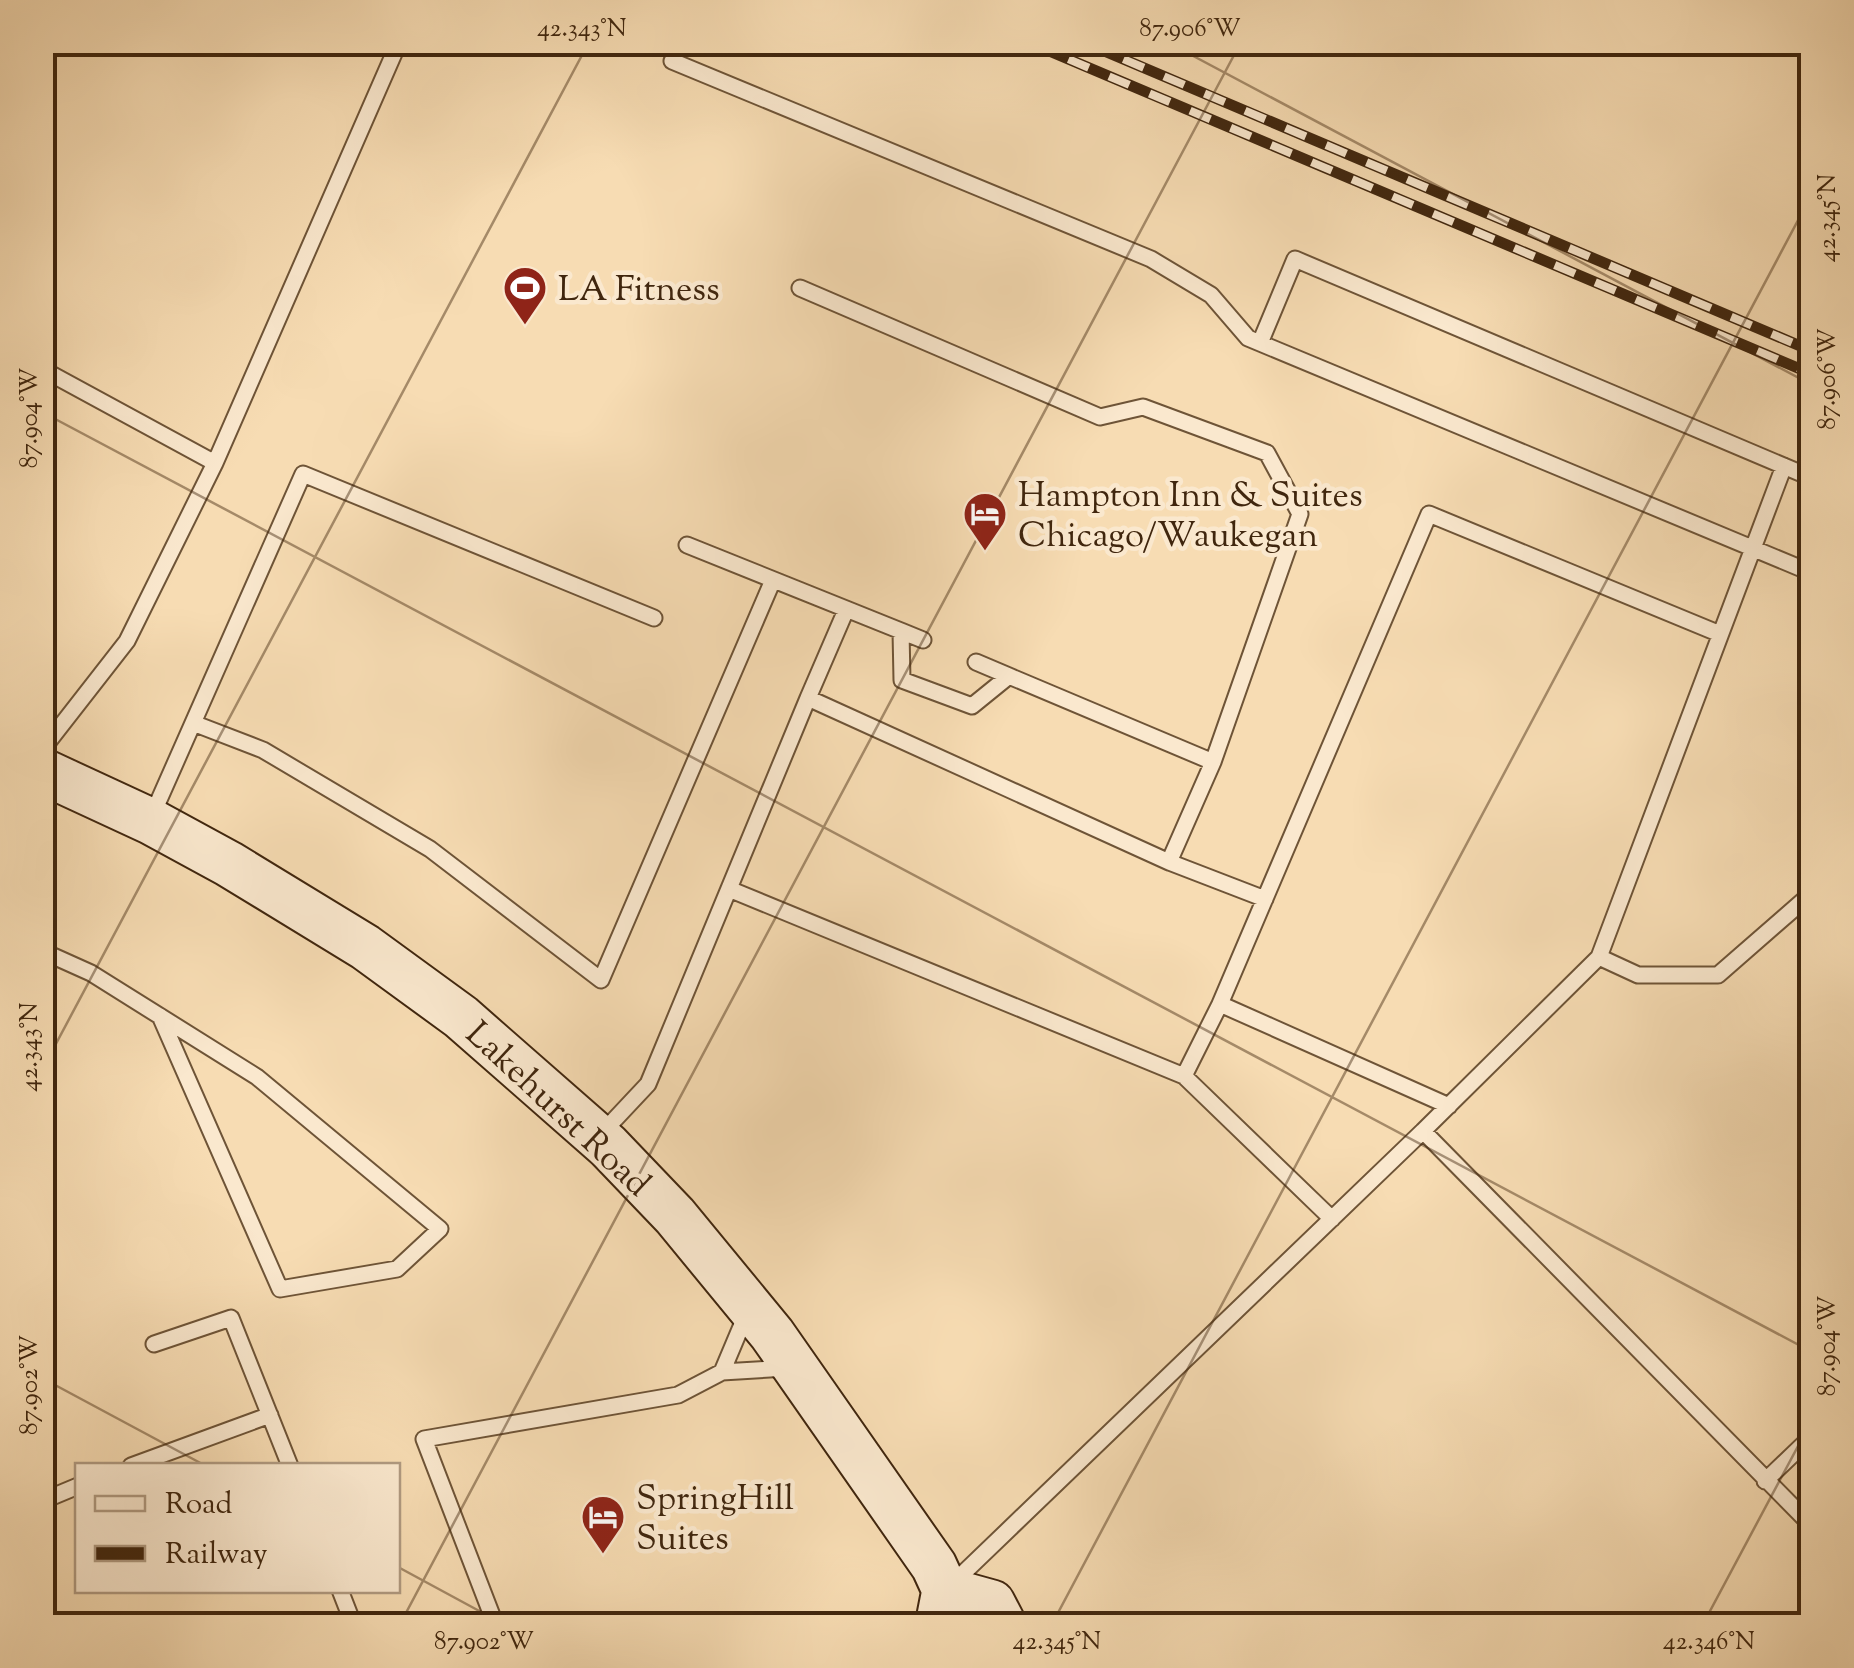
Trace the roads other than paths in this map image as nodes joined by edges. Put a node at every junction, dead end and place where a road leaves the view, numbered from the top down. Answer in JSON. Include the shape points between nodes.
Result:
{"nodes":[{"id":1,"x":399,"y":42,"type":"edge"},
{"id":2,"x":672,"y":61,"type":"dead end"},
{"id":3,"x":800,"y":288,"type":"dead end"},
{"id":4,"x":1260,"y":343,"type":"junction"},
{"id":5,"x":42,"y":369,"type":"edge"},
{"id":6,"x":215,"y":463,"type":"junction"},
{"id":7,"x":1784,"y":466,"type":"junction"},
{"id":8,"x":1812,"y":478,"type":"edge"},
{"id":9,"x":686,"y":545,"type":"dead end"},
{"id":10,"x":1752,"y":548,"type":"junction"},
{"id":11,"x":1812,"y":573,"type":"edge"},
{"id":12,"x":773,"y":580,"type":"junction"},
{"id":13,"x":846,"y":610,"type":"junction"},
{"id":14,"x":654,"y":618,"type":"dead end"},
{"id":15,"x":901,"y":631,"type":"junction"},
{"id":16,"x":1720,"y":634,"type":"junction"},
{"id":17,"x":923,"y":640,"type":"dead end"},
{"id":18,"x":976,"y":662,"type":"dead end"},
{"id":19,"x":1010,"y":676,"type":"junction"},
{"id":20,"x":808,"y":698,"type":"junction"},
{"id":21,"x":193,"y":723,"type":"junction"},
{"id":22,"x":42,"y":750,"type":"edge"},
{"id":23,"x":1213,"y":762,"type":"junction"},
{"id":24,"x":42,"y":771,"type":"edge"},
{"id":25,"x":150,"y":821,"type":"junction"},
{"id":26,"x":1169,"y":862,"type":"junction"},
{"id":27,"x":728,"y":889,"type":"junction"},
{"id":28,"x":1812,"y":893,"type":"edge"},
{"id":29,"x":1265,"y":899,"type":"junction"},
{"id":30,"x":42,"y":951,"type":"edge"},
{"id":31,"x":1599,"y":957,"type":"junction"},
{"id":32,"x":1220,"y":1004,"type":"junction"},
{"id":33,"x":160,"y":1016,"type":"junction"},
{"id":34,"x":1184,"y":1076,"type":"junction"},
{"id":35,"x":1448,"y":1106,"type":"junction"},
{"id":36,"x":1423,"y":1132,"type":"junction"},
{"id":37,"x":598,"y":1137,"type":"junction"},
{"id":38,"x":1332,"y":1219,"type":"junction"},
{"id":39,"x":750,"y":1307,"type":"junction"},
{"id":40,"x":154,"y":1344,"type":"dead end"},
{"id":41,"x":796,"y":1367,"type":"junction"},
{"id":42,"x":722,"y":1372,"type":"junction"},
{"id":43,"x":270,"y":1415,"type":"junction"},
{"id":44,"x":1812,"y":1436,"type":"edge"},
{"id":45,"x":139,"y":1463,"type":"edge"},
{"id":46,"x":289,"y":1463,"type":"edge"},
{"id":47,"x":1765,"y":1481,"type":"junction"},
{"id":48,"x":75,"y":1487,"type":"edge"},
{"id":49,"x":42,"y":1501,"type":"edge"},
{"id":50,"x":1812,"y":1526,"type":"edge"},
{"id":51,"x":341,"y":1593,"type":"edge"},
{"id":52,"x":942,"y":1608,"type":"edge"},
{"id":53,"x":1812,"y":1614,"type":"edge"},
{"id":54,"x":354,"y":1626,"type":"edge"},
{"id":55,"x":496,"y":1626,"type":"edge"},
{"id":56,"x":1004,"y":1626,"type":"edge"},
{"id":57,"x":1806,"y":1626,"type":"edge"}],
"edges":[{"from":1,"to":6,"type":"lane"},
{"from":2,"to":4,"type":"lane","via":[[1151,259],[1211,295]]},
{"from":3,"to":23,"type":"lane","via":[[1100,418],[1143,407],[1267,452],[1300,514]]},
{"from":4,"to":7,"type":"lane","via":[[1295,260]]},
{"from":4,"to":10,"type":"lane"},
{"from":5,"to":6,"type":"lane"},
{"from":6,"to":22,"type":"lane","via":[[127,641]]},
{"from":7,"to":8,"type":"lane"},
{"from":7,"to":10,"type":"lane"},
{"from":9,"to":12,"type":"lane"},
{"from":10,"to":11,"type":"lane"},
{"from":10,"to":16,"type":"lane"},
{"from":12,"to":13,"type":"lane"},
{"from":12,"to":21,"type":"lane","via":[[601,980],[430,849],[263,750]]},
{"from":13,"to":15,"type":"lane"},
{"from":13,"to":20,"type":"lane"},
{"from":14,"to":21,"type":"lane","via":[[303,474]]},
{"from":15,"to":17,"type":"lane"},
{"from":15,"to":19,"type":"lane","via":[[902,680],[972,706]]},
{"from":16,"to":29,"type":"lane","via":[[1429,514]]},
{"from":16,"to":31,"type":"lane"},
{"from":18,"to":19,"type":"lane"},
{"from":19,"to":23,"type":"lane"},
{"from":20,"to":26,"type":"lane"},
{"from":20,"to":27,"type":"lane"},
{"from":21,"to":25,"type":"lane"},
{"from":23,"to":26,"type":"lane"},
{"from":24,"to":25,"type":"street","name":"Lakehurst Road"},
{"from":25,"to":37,"type":"street","name":"Lakehurst Road","via":[[365,946],[461,1018]]},
{"from":26,"to":29,"type":"lane"},
{"from":27,"to":34,"type":"lane"},
{"from":27,"to":37,"type":"lane","via":[[648,1084]]},
{"from":28,"to":31,"type":"lane","via":[[1718,975],[1638,975]]},
{"from":29,"to":32,"type":"lane"},
{"from":30,"to":33,"type":"lane"},
{"from":31,"to":35,"type":"lane"},
{"from":32,"to":34,"type":"lane"},
{"from":32,"to":35,"type":"lane"},
{"from":33,"to":33,"type":"lane","via":[[257,1077],[440,1228],[397,1269],[280,1290]]},
{"from":34,"to":38,"type":"lane"},
{"from":35,"to":36,"type":"lane"},
{"from":36,"to":38,"type":"lane"},
{"from":36,"to":47,"type":"lane"},
{"from":37,"to":39,"type":"street","name":"Lakehurst Road"},
{"from":38,"to":52,"type":"lane"},
{"from":39,"to":41,"type":"street","name":"Lakehurst Road"},
{"from":39,"to":42,"type":"lane"},
{"from":40,"to":43,"type":"lane","via":[[231,1318]]},
{"from":41,"to":42,"type":"lane"},
{"from":41,"to":52,"type":"street","name":"Lakehurst Road","via":[[934,1566]]},
{"from":42,"to":55,"type":"lane","via":[[678,1395],[424,1439]]},
{"from":43,"to":45,"type":"lane"},
{"from":43,"to":46,"type":"lane"},
{"from":44,"to":47,"type":"lane"},
{"from":47,"to":50,"type":"lane"},
{"from":48,"to":49,"type":"lane"},
{"from":51,"to":54,"type":"lane"},
{"from":52,"to":56,"type":"street","via":[[992,1602]]},
{"from":53,"to":57,"type":"lane"}]}
